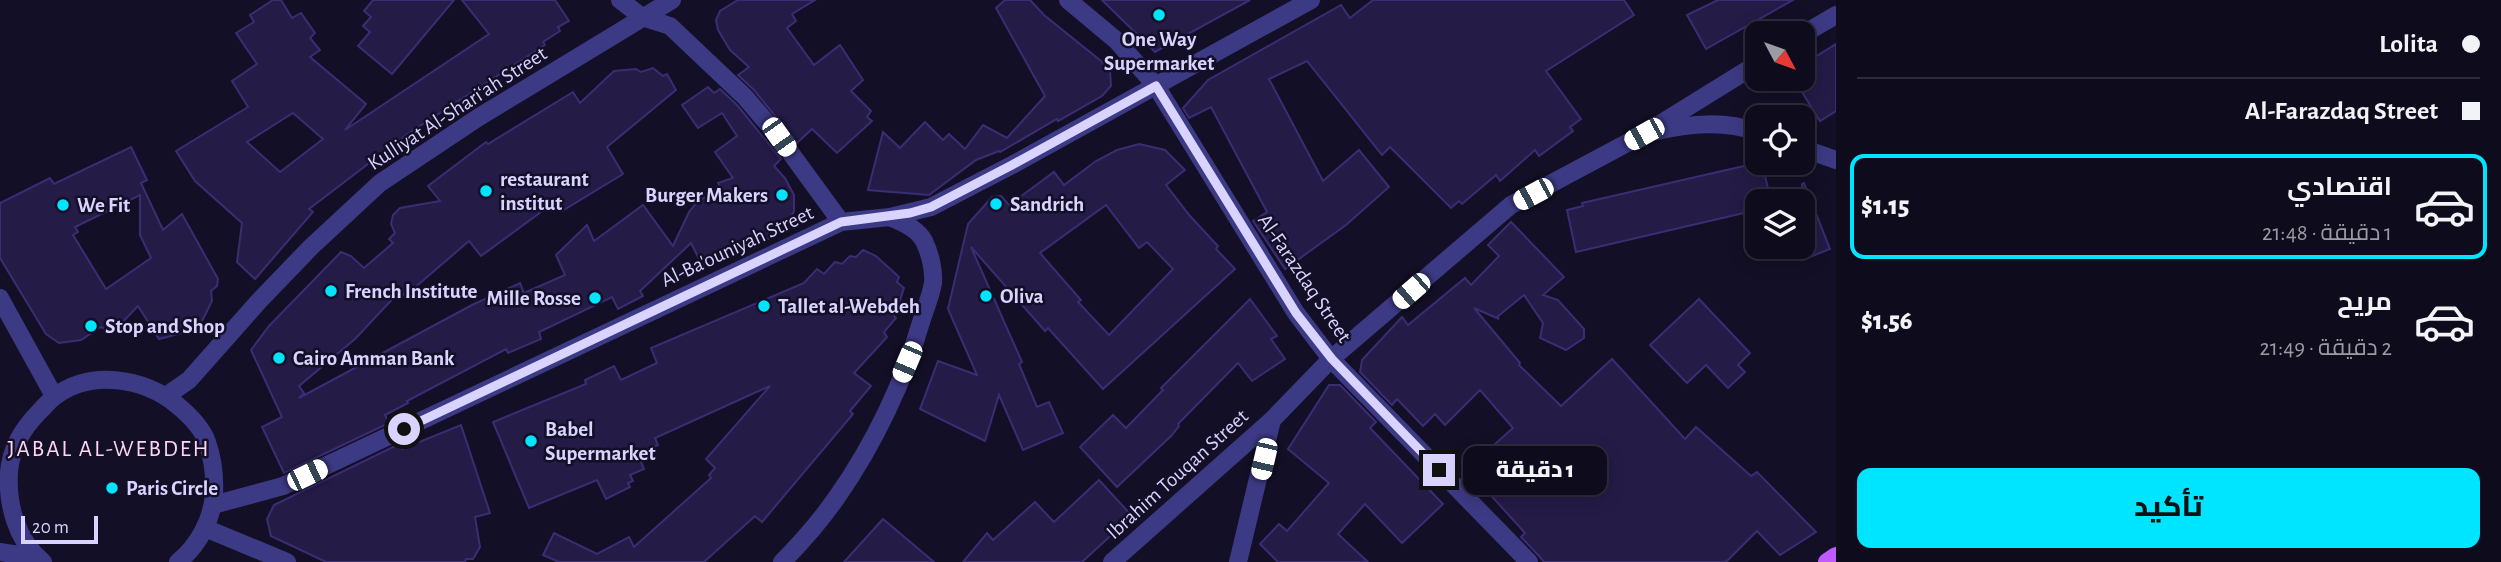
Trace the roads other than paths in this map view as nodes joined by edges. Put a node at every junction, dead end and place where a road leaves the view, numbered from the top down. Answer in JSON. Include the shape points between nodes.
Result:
{"nodes":[{"id":1,"x":620,"y":0,"type":"edge"},
{"id":2,"x":672,"y":0,"type":"edge"},
{"id":3,"x":1068,"y":0,"type":"edge"},
{"id":4,"x":1311,"y":0,"type":"edge"},
{"id":5,"x":1836,"y":15,"type":"edge"},
{"id":6,"x":642,"y":17,"type":"junction"},
{"id":7,"x":1815,"y":28,"type":"edge"},
{"id":8,"x":1745,"y":71,"type":"edge"},
{"id":9,"x":1156,"y":86,"type":"junction"},
{"id":10,"x":1745,"y":130,"type":"edge"},
{"id":11,"x":1644,"y":134,"type":"junction"},
{"id":12,"x":1815,"y":153,"type":"edge"},
{"id":13,"x":1836,"y":160,"type":"edge"},
{"id":14,"x":890,"y":217,"type":"junction"},
{"id":15,"x":841,"y":222,"type":"junction"},
{"id":16,"x":0,"y":298,"type":"edge"},
{"id":17,"x":1332,"y":359,"type":"junction"},
{"id":18,"x":166,"y":396,"type":"junction"},
{"id":19,"x":54,"y":397,"type":"junction"},
{"id":20,"x":1272,"y":420,"type":"junction"},
{"id":21,"x":213,"y":505,"type":"junction"},
{"id":22,"x":205,"y":528,"type":"junction"},
{"id":23,"x":0,"y":552,"type":"edge"},
{"id":24,"x":1836,"y":556,"type":"edge"},
{"id":25,"x":41,"y":560,"type":"edge"},
{"id":26,"x":178,"y":562,"type":"edge"},
{"id":27,"x":287,"y":562,"type":"edge"},
{"id":28,"x":782,"y":562,"type":"edge"},
{"id":29,"x":1112,"y":562,"type":"edge"},
{"id":30,"x":1238,"y":562,"type":"edge"},
{"id":31,"x":1529,"y":562,"type":"edge"},
{"id":32,"x":1826,"y":562,"type":"edge"}],
"edges":[{"from":1,"to":6,"type":"street"},
{"from":2,"to":6,"type":"street","name":"Kulliyat Al-Shariʻah Street"},
{"from":3,"to":9,"type":"street","name":"Al-Farazdaq Street","via":[[1117,41]]},
{"from":4,"to":9,"type":"street","name":"Al-Ba'ouniyah Street"},
{"from":5,"to":7,"type":"street"},
{"from":6,"to":15,"type":"street","via":[[670,26],[745,97]]},
{"from":6,"to":18,"type":"street","name":"Kulliyat Al-Shariʻah Street","via":[[380,183],[311,247],[189,380]]},
{"from":8,"to":11,"type":"street","name":"Ibrahim Touqan Street"},
{"from":9,"to":14,"type":"street","name":"Al-Ba'ouniyah Street","via":[[931,207]]},
{"from":9,"to":17,"type":"street","name":"Al-Farazdaq Street","via":[[1296,313]]},
{"from":10,"to":11,"type":"street","via":[[1693,124]]},
{"from":11,"to":17,"type":"street","name":"Ibrahim Touqan Street","via":[[1511,205]]},
{"from":12,"to":13,"type":"street"},
{"from":14,"to":15,"type":"street","name":"Al-Ba'ouniyah Street"},
{"from":14,"to":28,"type":"street","via":[[919,235],[932,271],[933,284],[915,344],[870,443],[837,497]]},
{"from":15,"to":21,"type":"street","name":"Al-Ba'ouniyah Street","via":[[283,486]]},
{"from":16,"to":19,"type":"street"},
{"from":17,"to":20,"type":"street","name":"Ibrahim Touqan Street"},
{"from":17,"to":31,"type":"street","name":"Al-Farazdaq Street"},
{"from":18,"to":19,"type":"street","via":[[133,381],[103,380],[74,386]]},
{"from":18,"to":21,"type":"street","via":[[187,413],[206,439],[215,472]]},
{"from":19,"to":25,"type":"street","via":[[24,427],[10,460],[8,495],[14,517]]},
{"from":20,"to":29,"type":"street","name":"Ibrahim Touqan Street"},
{"from":20,"to":30,"type":"street","name":"Ibrahim Touqan Street"},
{"from":21,"to":22,"type":"street"},
{"from":22,"to":26,"type":"street"},
{"from":22,"to":27,"type":"street"},
{"from":23,"to":25,"type":"street"},
{"from":24,"to":32,"type":"main road"}]}
